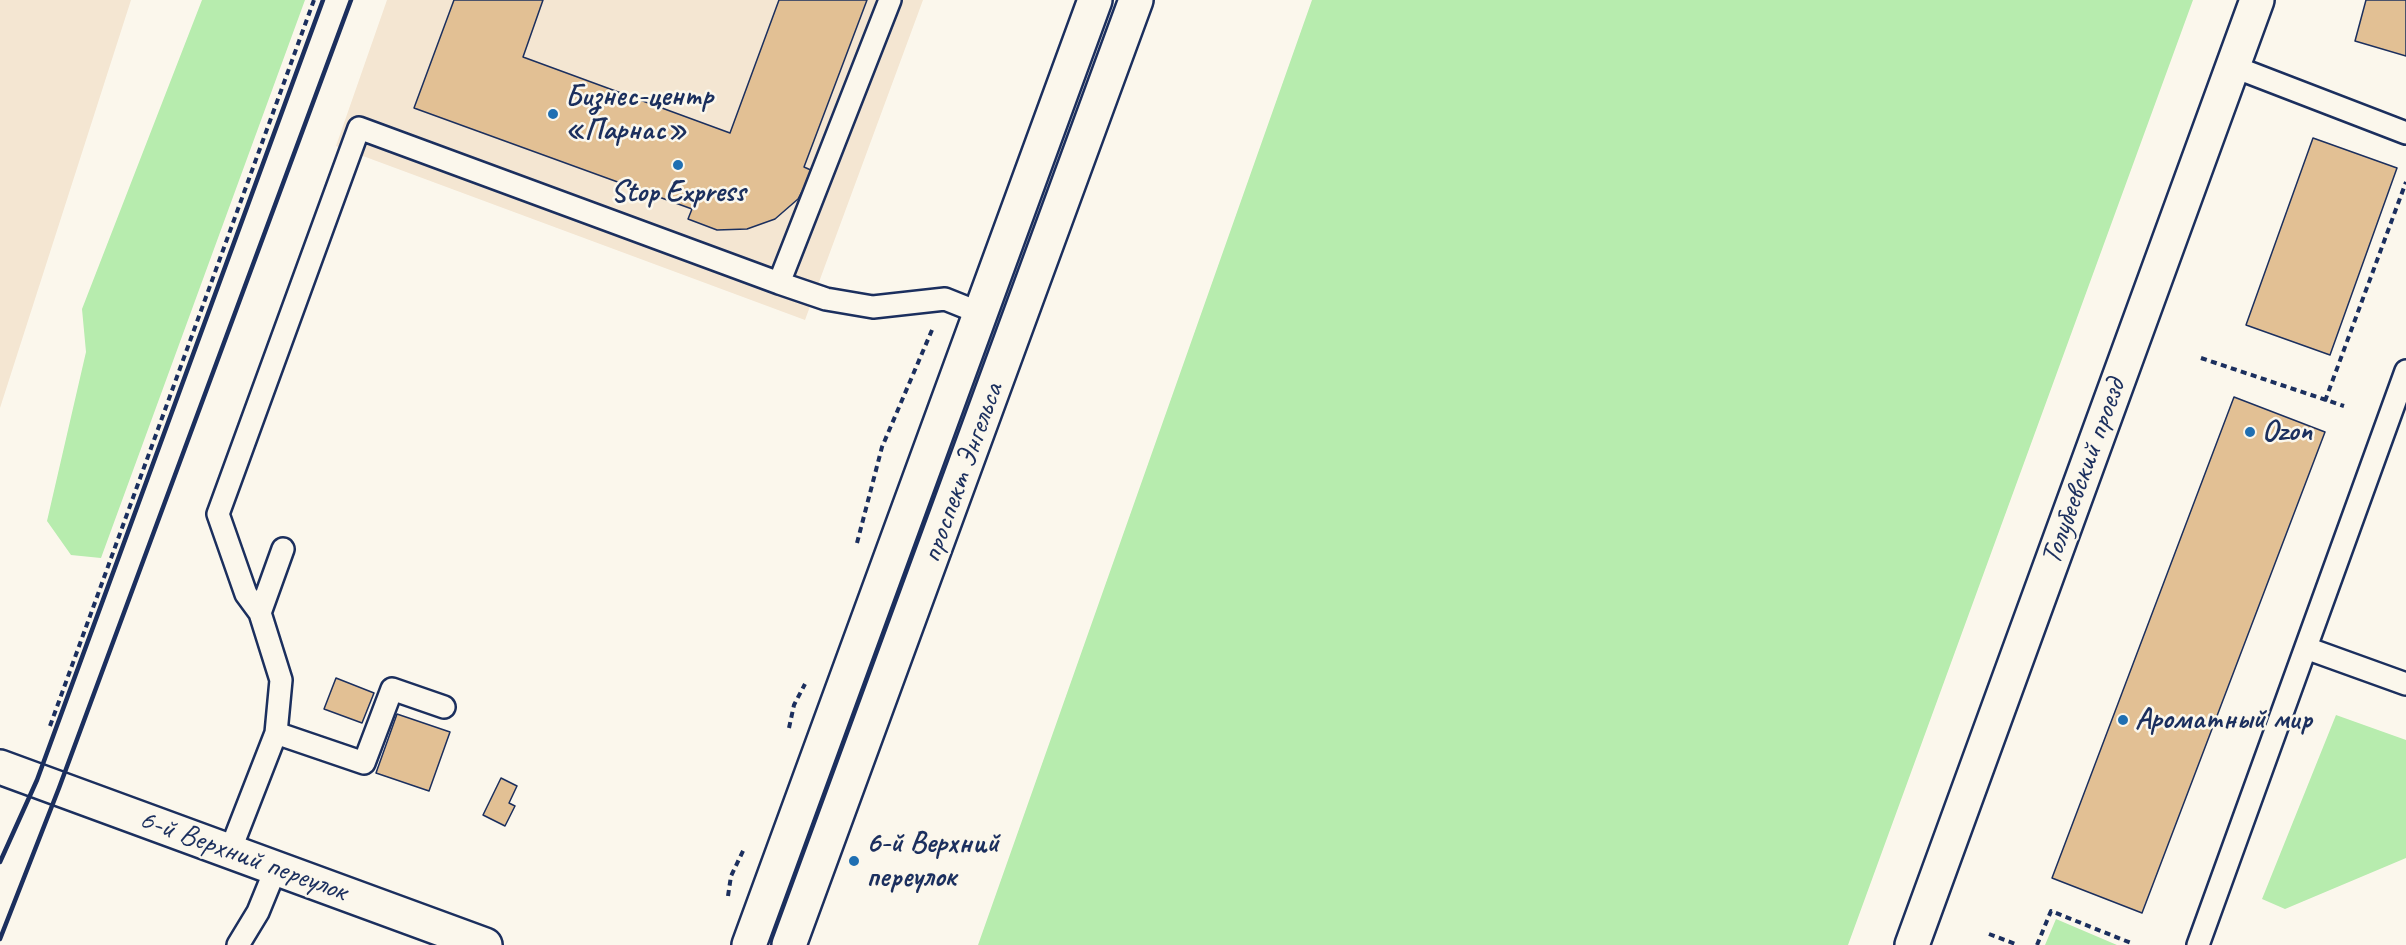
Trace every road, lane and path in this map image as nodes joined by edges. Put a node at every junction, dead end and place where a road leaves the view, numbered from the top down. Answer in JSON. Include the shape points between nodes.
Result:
{"nodes":[{"id":1,"x":314,"y":0,"type":"edge"},
{"id":2,"x":890,"y":0,"type":"edge"},
{"id":3,"x":1095,"y":0,"type":"edge"},
{"id":4,"x":1136,"y":0,"type":"edge"},
{"id":5,"x":2257,"y":0,"type":"edge"},
{"id":6,"x":2232,"y":66,"type":"junction"},
{"id":7,"x":2406,"y":133,"type":"edge"},
{"id":8,"x":2406,"y":182,"type":"edge"},
{"id":9,"x":779,"y":284,"type":"junction"},
{"id":10,"x":945,"y":299,"type":"junction"},
{"id":11,"x":980,"y":313,"type":"junction"},
{"id":12,"x":2201,"y":358,"type":"dead end"},
{"id":13,"x":2406,"y":371,"type":"edge"},
{"id":14,"x":2325,"y":401,"type":"junction"},
{"id":15,"x":2344,"y":406,"type":"dead end"},
{"id":16,"x":283,"y":549,"type":"dead end"},
{"id":17,"x":855,"y":550,"type":"dead end"},
{"id":18,"x":260,"y":613,"type":"junction"},
{"id":19,"x":2306,"y":648,"type":"junction"},
{"id":20,"x":809,"y":677,"type":"dead end"},
{"id":21,"x":2406,"y":684,"type":"edge"},
{"id":22,"x":444,"y":707,"type":"dead end"},
{"id":23,"x":50,"y":726,"type":"dead end"},
{"id":24,"x":276,"y":733,"type":"junction"},
{"id":25,"x":787,"y":739,"type":"dead end"},
{"id":26,"x":0,"y":766,"type":"edge"},
{"id":27,"x":746,"y":847,"type":"dead end"},
{"id":28,"x":230,"y":851,"type":"junction"},
{"id":29,"x":276,"y":868,"type":"junction"},
{"id":30,"x":727,"y":899,"type":"dead end"},
{"id":31,"x":1989,"y":934,"type":"dead end"},
{"id":32,"x":2133,"y":944,"type":"edge"},
{"id":33,"x":238,"y":945,"type":"edge"},
{"id":34,"x":485,"y":945,"type":"edge"},
{"id":35,"x":749,"y":945,"type":"edge"},
{"id":36,"x":789,"y":945,"type":"edge"},
{"id":37,"x":1912,"y":945,"type":"edge"},
{"id":38,"x":2018,"y":945,"type":"edge"},
{"id":39,"x":2037,"y":945,"type":"edge"},
{"id":40,"x":2198,"y":945,"type":"edge"}],
"edges":[{"from":1,"to":23,"type":"path"},
{"from":2,"to":9,"type":"lane"},
{"from":3,"to":11,"type":"main road","name":"проспект Энгельса"},
{"from":4,"to":36,"type":"main road","name":"проспект Энгельса"},
{"from":5,"to":6,"type":"main road","name":"Толубеевский проезд"},
{"from":6,"to":7,"type":"lane"},
{"from":6,"to":37,"type":"main road","name":"Толубеевский проезд"},
{"from":8,"to":14,"type":"path"},
{"from":9,"to":10,"type":"lane","via":[[826,299],[873,307]]},
{"from":9,"to":18,"type":"lane","via":[[359,128],[218,514],[246,594]]},
{"from":10,"to":11,"type":"lane"},
{"from":10,"to":17,"type":"path","via":[[882,447]]},
{"from":11,"to":35,"type":"main road","name":"проспект Энгельса"},
{"from":12,"to":14,"type":"path"},
{"from":13,"to":19,"type":"lane"},
{"from":14,"to":15,"type":"path"},
{"from":16,"to":18,"type":"lane"},
{"from":18,"to":24,"type":"lane","via":[[281,680]]},
{"from":19,"to":21,"type":"lane"},
{"from":19,"to":40,"type":"lane"},
{"from":20,"to":25,"type":"path","via":[[794,705]]},
{"from":22,"to":24,"type":"lane","via":[[392,689],[364,763]]},
{"from":24,"to":28,"type":"lane"},
{"from":26,"to":28,"type":"main road","name":"6-й Верхний переулок"},
{"from":27,"to":30,"type":"path","via":[[731,876]]},
{"from":28,"to":29,"type":"main road","name":"6-й Верхний переулок"},
{"from":29,"to":33,"type":"lane","via":[[258,912]]},
{"from":29,"to":34,"type":"main road","name":"6-й Верхний переулок"},
{"from":31,"to":38,"type":"path"},
{"from":32,"to":39,"type":"path","via":[[2051,911]]}]}
